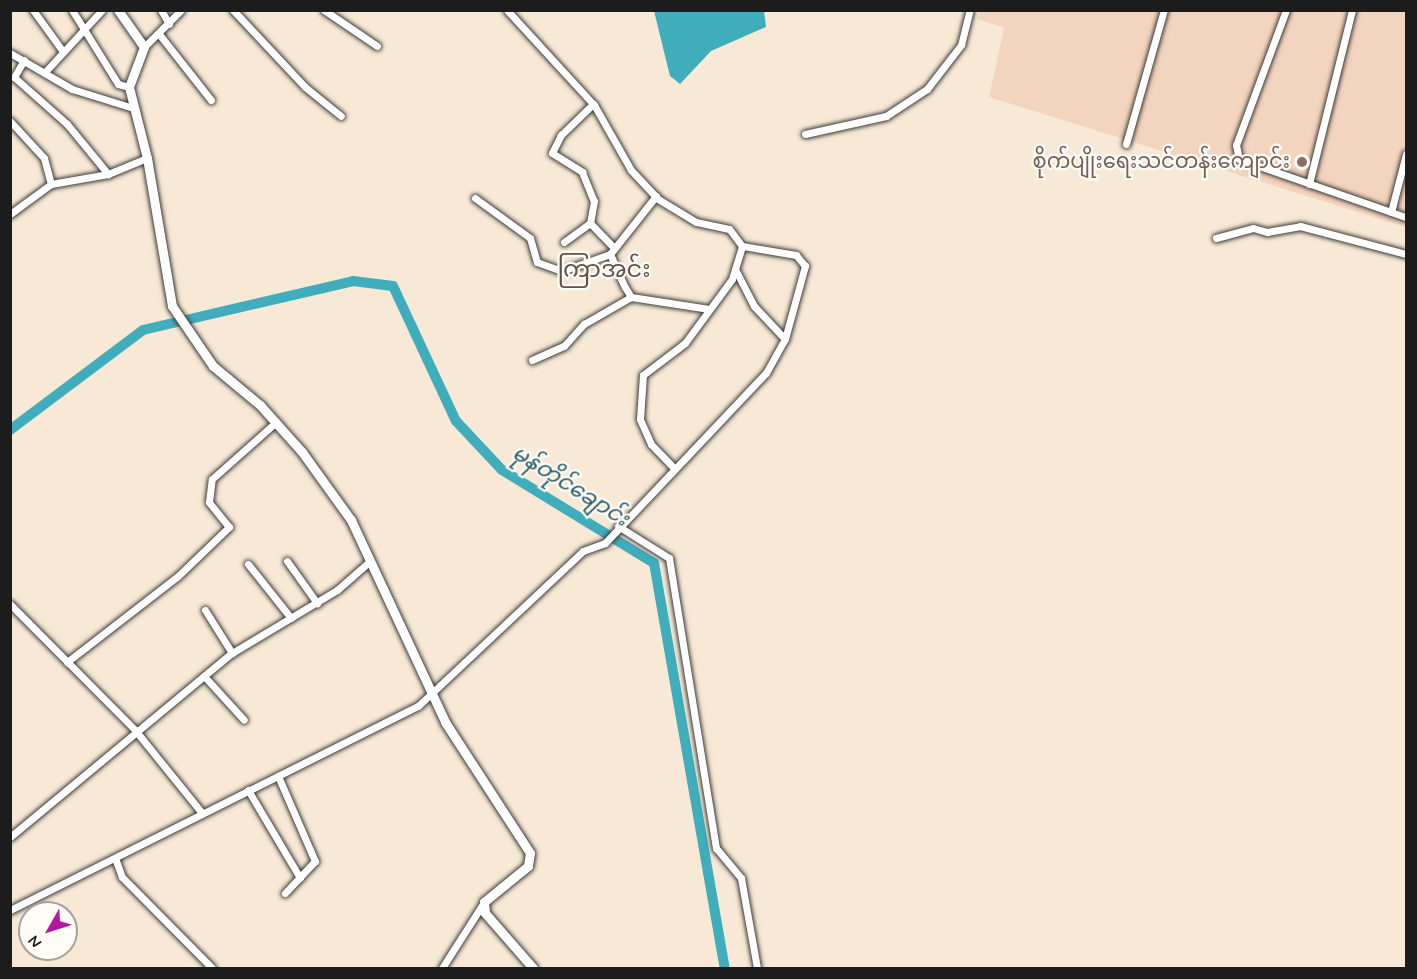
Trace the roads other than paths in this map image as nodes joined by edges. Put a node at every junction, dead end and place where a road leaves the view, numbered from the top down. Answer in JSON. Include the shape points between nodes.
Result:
{"nodes":[{"id":1,"x":33,"y":10,"type":"edge"},
{"id":2,"x":72,"y":10,"type":"edge"},
{"id":3,"x":102,"y":10,"type":"edge"},
{"id":4,"x":118,"y":10,"type":"edge"},
{"id":5,"x":161,"y":10,"type":"edge"},
{"id":6,"x":181,"y":10,"type":"edge"},
{"id":7,"x":233,"y":10,"type":"edge"},
{"id":8,"x":324,"y":10,"type":"edge"},
{"id":9,"x":507,"y":10,"type":"edge"},
{"id":10,"x":970,"y":10,"type":"edge"},
{"id":11,"x":1164,"y":10,"type":"edge"},
{"id":12,"x":1286,"y":10,"type":"edge"},
{"id":13,"x":1352,"y":10,"type":"edge"},
{"id":14,"x":169,"y":24,"type":"junction"},
{"id":15,"x":83,"y":28,"type":"junction"},
{"id":16,"x":159,"y":34,"type":"junction"},
{"id":17,"x":377,"y":46,"type":"dead end"},
{"id":18,"x":144,"y":47,"type":"junction"},
{"id":19,"x":62,"y":50,"type":"junction"},
{"id":20,"x":10,"y":53,"type":"edge"},
{"id":21,"x":24,"y":60,"type":"junction"},
{"id":22,"x":45,"y":72,"type":"junction"},
{"id":23,"x":129,"y":87,"type":"junction"},
{"id":24,"x":211,"y":100,"type":"dead end"},
{"id":25,"x":593,"y":104,"type":"junction"},
{"id":26,"x":133,"y":108,"type":"junction"},
{"id":27,"x":341,"y":116,"type":"dead end"},
{"id":28,"x":10,"y":122,"type":"edge"},
{"id":29,"x":805,"y":134,"type":"dead end"},
{"id":30,"x":1126,"y":144,"type":"dead end"},
{"id":31,"x":1407,"y":154,"type":"edge"},
{"id":32,"x":147,"y":158,"type":"junction"},
{"id":33,"x":108,"y":174,"type":"junction"},
{"id":34,"x":51,"y":184,"type":"junction"},
{"id":35,"x":1309,"y":184,"type":"junction"},
{"id":36,"x":656,"y":196,"type":"junction"},
{"id":37,"x":475,"y":198,"type":"dead end"},
{"id":38,"x":1390,"y":212,"type":"junction"},
{"id":39,"x":10,"y":214,"type":"edge"},
{"id":40,"x":1407,"y":217,"type":"edge"},
{"id":41,"x":590,"y":223,"type":"junction"},
{"id":42,"x":1216,"y":238,"type":"dead end"},
{"id":43,"x":564,"y":242,"type":"dead end"},
{"id":44,"x":742,"y":246,"type":"junction"},
{"id":45,"x":612,"y":251,"type":"junction"},
{"id":46,"x":1407,"y":254,"type":"edge"},
{"id":47,"x":735,"y":269,"type":"junction"},
{"id":48,"x":631,"y":297,"type":"junction"},
{"id":49,"x":709,"y":309,"type":"junction"},
{"id":50,"x":785,"y":339,"type":"junction"},
{"id":51,"x":532,"y":360,"type":"dead end"},
{"id":52,"x":276,"y":422,"type":"junction"},
{"id":53,"x":672,"y":466,"type":"junction"},
{"id":54,"x":616,"y":528,"type":"junction"},
{"id":55,"x":288,"y":561,"type":"dead end"},
{"id":56,"x":369,"y":562,"type":"junction"},
{"id":57,"x":248,"y":564,"type":"dead end"},
{"id":58,"x":317,"y":603,"type":"junction"},
{"id":59,"x":10,"y":604,"type":"edge"},
{"id":60,"x":205,"y":610,"type":"dead end"},
{"id":61,"x":291,"y":618,"type":"junction"},
{"id":62,"x":232,"y":653,"type":"junction"},
{"id":63,"x":67,"y":662,"type":"junction"},
{"id":64,"x":204,"y":676,"type":"junction"},
{"id":65,"x":431,"y":694,"type":"junction"},
{"id":66,"x":244,"y":720,"type":"dead end"},
{"id":67,"x":135,"y":730,"type":"junction"},
{"id":68,"x":278,"y":776,"type":"junction"},
{"id":69,"x":248,"y":790,"type":"junction"},
{"id":70,"x":202,"y":813,"type":"junction"},
{"id":71,"x":10,"y":837,"type":"edge"},
{"id":72,"x":115,"y":858,"type":"junction"},
{"id":73,"x":300,"y":878,"type":"junction"},
{"id":74,"x":285,"y":893,"type":"dead end"},
{"id":75,"x":484,"y":903,"type":"junction"},
{"id":76,"x":10,"y":910,"type":"edge"},
{"id":77,"x":212,"y":969,"type":"edge"},
{"id":78,"x":442,"y":969,"type":"edge"},
{"id":79,"x":533,"y":969,"type":"edge"},
{"id":80,"x":758,"y":969,"type":"edge"}],
"edges":[{"from":1,"to":19,"type":"street"},
{"from":2,"to":15,"type":"street"},
{"from":3,"to":15,"type":"street"},
{"from":4,"to":18,"type":"street"},
{"from":5,"to":14,"type":"street"},
{"from":6,"to":14,"type":"street"},
{"from":7,"to":27,"type":"street","via":[[305,87]]},
{"from":8,"to":17,"type":"street"},
{"from":9,"to":25,"type":"street"},
{"from":10,"to":29,"type":"street","via":[[961,45],[927,89],[886,116]]},
{"from":11,"to":30,"type":"street"},
{"from":12,"to":35,"type":"street","via":[[1236,145],[1239,159]]},
{"from":13,"to":35,"type":"street"},
{"from":14,"to":16,"type":"street"},
{"from":15,"to":19,"type":"street"},
{"from":15,"to":23,"type":"street","via":[[118,84]]},
{"from":16,"to":18,"type":"street"},
{"from":16,"to":24,"type":"street"},
{"from":18,"to":23,"type":"street"},
{"from":19,"to":22,"type":"street"},
{"from":20,"to":21,"type":"street"},
{"from":21,"to":22,"type":"street"},
{"from":21,"to":33,"type":"street","via":[[14,77],[67,124]]},
{"from":22,"to":26,"type":"street","via":[[72,89]]},
{"from":23,"to":26,"type":"street"},
{"from":25,"to":36,"type":"street","via":[[631,170]]},
{"from":25,"to":41,"type":"street","via":[[561,135],[552,153],[587,180],[594,201]]},
{"from":26,"to":32,"type":"street"},
{"from":28,"to":34,"type":"street","via":[[44,158]]},
{"from":31,"to":38,"type":"street"},
{"from":32,"to":33,"type":"street"},
{"from":32,"to":52,"type":"street","via":[[172,306],[213,366]]},
{"from":33,"to":34,"type":"street"},
{"from":34,"to":39,"type":"street"},
{"from":35,"to":38,"type":"street"},
{"from":36,"to":44,"type":"street","via":[[696,222],[729,229]]},
{"from":36,"to":45,"type":"street"},
{"from":37,"to":45,"type":"street","via":[[530,238],[537,262],[562,271]]},
{"from":38,"to":40,"type":"street"},
{"from":41,"to":43,"type":"street"},
{"from":41,"to":45,"type":"street"},
{"from":42,"to":46,"type":"street","via":[[1253,228],[1267,232],[1300,226]]},
{"from":44,"to":47,"type":"street"},
{"from":44,"to":50,"type":"street","via":[[796,255],[805,266]]},
{"from":45,"to":48,"type":"street"},
{"from":47,"to":49,"type":"street"},
{"from":47,"to":50,"type":"street","via":[[754,306]]},
{"from":48,"to":49,"type":"street"},
{"from":48,"to":51,"type":"street","via":[[584,324],[564,346]]},
{"from":49,"to":53,"type":"street","via":[[685,343],[643,375],[640,419],[651,444]]},
{"from":50,"to":53,"type":"street","via":[[766,373]]},
{"from":52,"to":56,"type":"street","via":[[328,484]]},
{"from":52,"to":63,"type":"street","via":[[212,479],[209,502],[229,527],[163,588]]},
{"from":53,"to":54,"type":"street"},
{"from":54,"to":65,"type":"street","via":[[605,543],[583,551]]},
{"from":54,"to":80,"type":"street","via":[[669,558],[716,848],[741,878]]},
{"from":55,"to":58,"type":"street"},
{"from":56,"to":58,"type":"street"},
{"from":56,"to":65,"type":"street"},
{"from":57,"to":61,"type":"street"},
{"from":58,"to":61,"type":"street"},
{"from":59,"to":63,"type":"street"},
{"from":60,"to":62,"type":"street"},
{"from":61,"to":62,"type":"street"},
{"from":62,"to":64,"type":"street"},
{"from":63,"to":67,"type":"street"},
{"from":64,"to":66,"type":"street"},
{"from":64,"to":67,"type":"street"},
{"from":65,"to":68,"type":"street","via":[[403,717]]},
{"from":65,"to":75,"type":"street","via":[[530,853],[528,866]]},
{"from":67,"to":70,"type":"street"},
{"from":67,"to":71,"type":"street","via":[[84,780]]},
{"from":68,"to":69,"type":"street"},
{"from":68,"to":73,"type":"street","via":[[314,849],[315,861]]},
{"from":69,"to":70,"type":"street"},
{"from":69,"to":73,"type":"street"},
{"from":70,"to":72,"type":"street"},
{"from":72,"to":76,"type":"street"},
{"from":72,"to":77,"type":"street","via":[[122,876]]},
{"from":73,"to":74,"type":"street"},
{"from":75,"to":78,"type":"street"},
{"from":75,"to":79,"type":"street","via":[[484,913]]}]}
